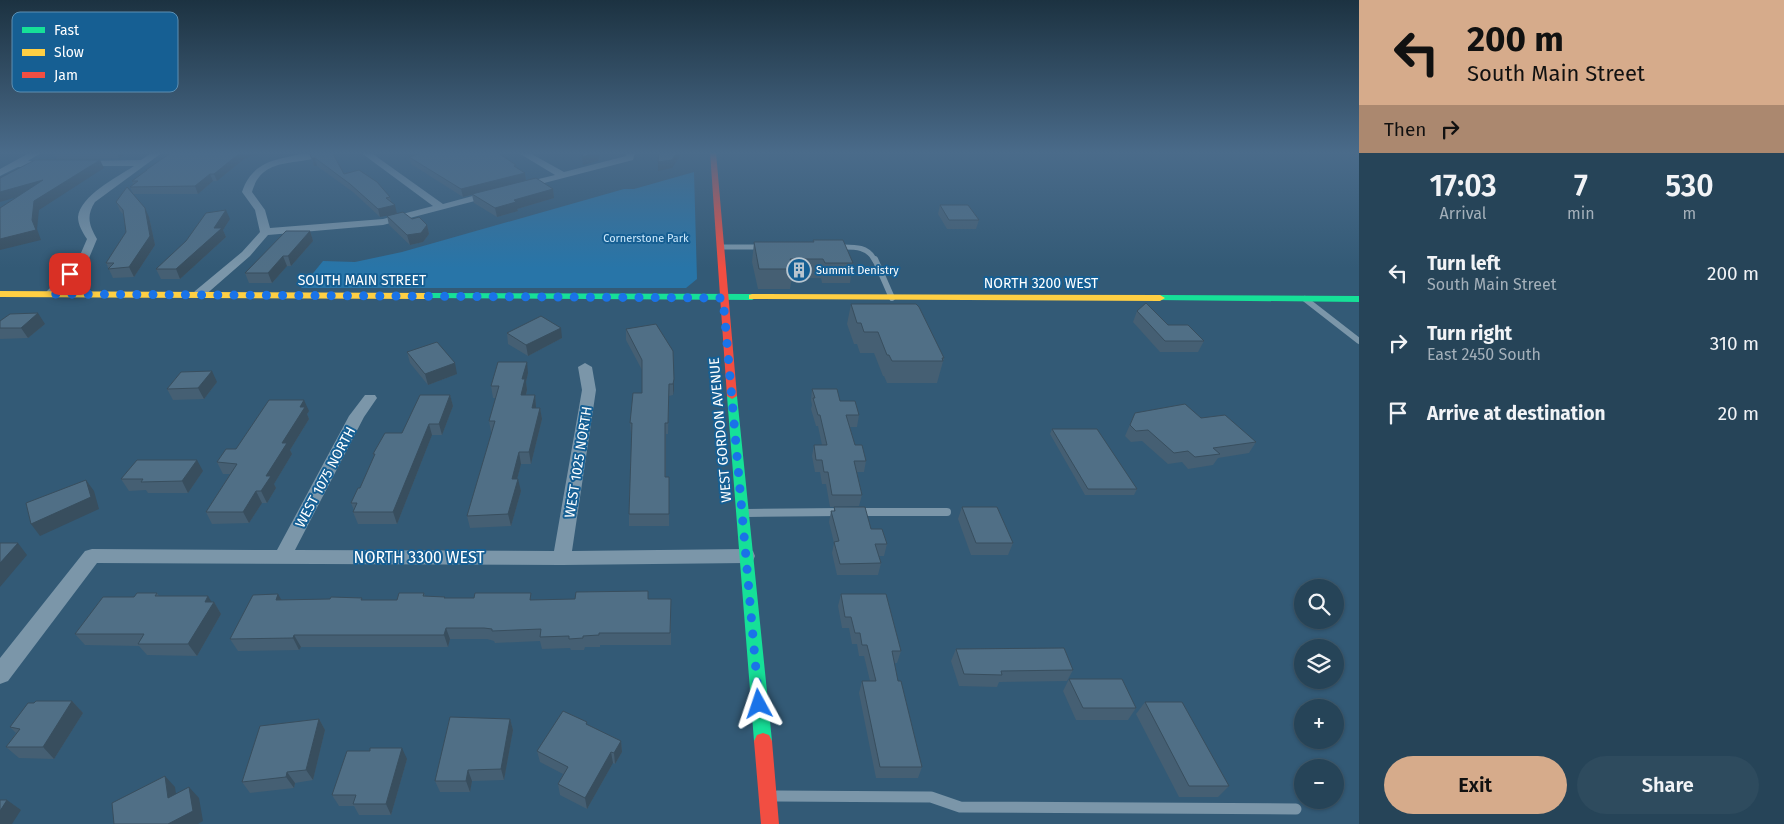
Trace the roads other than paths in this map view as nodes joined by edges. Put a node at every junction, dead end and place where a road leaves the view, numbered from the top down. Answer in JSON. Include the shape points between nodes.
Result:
{"nodes":[{"id":1,"x":105,"y":190,"type":"edge"},
{"id":2,"x":247,"y":190,"type":"edge"},
{"id":3,"x":418,"y":190,"type":"edge"},
{"id":4,"x":503,"y":190,"type":"edge"},
{"id":5,"x":716,"y":190,"type":"edge"},
{"id":6,"x":441,"y":207,"type":"junction"},
{"id":7,"x":265,"y":232,"type":"junction"},
{"id":8,"x":720,"y":247,"type":"junction"},
{"id":9,"x":772,"y":247,"type":"edge"},
{"id":10,"x":831,"y":247,"type":"edge"},
{"id":11,"x":0,"y":294,"type":"edge"},
{"id":12,"x":51,"y":294,"type":"junction"},
{"id":13,"x":199,"y":294,"type":"junction"},
{"id":14,"x":723,"y":298,"type":"junction"},
{"id":15,"x":892,"y":298,"type":"junction"},
{"id":16,"x":1305,"y":299,"type":"junction"},
{"id":17,"x":1359,"y":299,"type":"edge"},
{"id":18,"x":1359,"y":341,"type":"edge"},
{"id":19,"x":586,"y":367,"type":"dead end"},
{"id":20,"x":370,"y":398,"type":"dead end"},
{"id":21,"x":947,"y":512,"type":"dead end"},
{"id":22,"x":742,"y":513,"type":"junction"},
{"id":23,"x":746,"y":556,"type":"junction"},
{"id":24,"x":282,"y":557,"type":"junction"},
{"id":25,"x":562,"y":558,"type":"junction"},
{"id":26,"x":0,"y":674,"type":"edge"},
{"id":27,"x":768,"y":796,"type":"junction"},
{"id":28,"x":1294,"y":809,"type":"edge"},
{"id":29,"x":770,"y":824,"type":"edge"}],
"edges":[{"from":1,"to":12,"type":"street","via":[[91,200],[84,211],[82,222],[92,240],[83,261]]},
{"from":2,"to":7,"type":"street","via":[[264,216]]},
{"from":3,"to":6,"type":"street"},
{"from":4,"to":6,"type":"street"},
{"from":5,"to":8,"type":"street","name":"WEST GORDON AVENUE"},
{"from":6,"to":7,"type":"street","via":[[384,222]]},
{"from":7,"to":13,"type":"street","via":[[246,254]]},
{"from":8,"to":9,"type":"lane"},
{"from":8,"to":14,"type":"street","name":"WEST GORDON AVENUE"},
{"from":10,"to":15,"type":"lane","via":[[860,247],[872,253]]},
{"from":11,"to":12,"type":"street","name":"SOUTH MAIN STREET"},
{"from":12,"to":13,"type":"street","name":"SOUTH MAIN STREET"},
{"from":13,"to":14,"type":"street","name":"SOUTH MAIN STREET"},
{"from":14,"to":15,"type":"street","name":"NORTH 3200 WEST"},
{"from":14,"to":22,"type":"street","name":"WEST GORDON AVENUE"},
{"from":15,"to":16,"type":"street","name":"NORTH 3200 WEST"},
{"from":16,"to":17,"type":"street","name":"NORTH 3200 WEST"},
{"from":16,"to":18,"type":"lane"},
{"from":19,"to":25,"type":"street","name":"WEST 1025 NORTH","via":[[589,390]]},
{"from":20,"to":24,"type":"street","name":"WEST 1075 NORTH","via":[[357,416]]},
{"from":21,"to":22,"type":"lane"},
{"from":22,"to":23,"type":"street","name":"WEST GORDON AVENUE"},
{"from":23,"to":25,"type":"street","name":"NORTH 3300 WEST"},
{"from":23,"to":27,"type":"street","name":"WEST GORDON AVENUE"},
{"from":24,"to":25,"type":"street","name":"NORTH 3300 WEST"},
{"from":24,"to":26,"type":"street","name":"NORTH 3300 WEST","via":[[92,556]]},
{"from":27,"to":28,"type":"lane","via":[[931,797],[960,807]]},
{"from":27,"to":29,"type":"street","name":"WEST GORDON AVENUE"}]}
